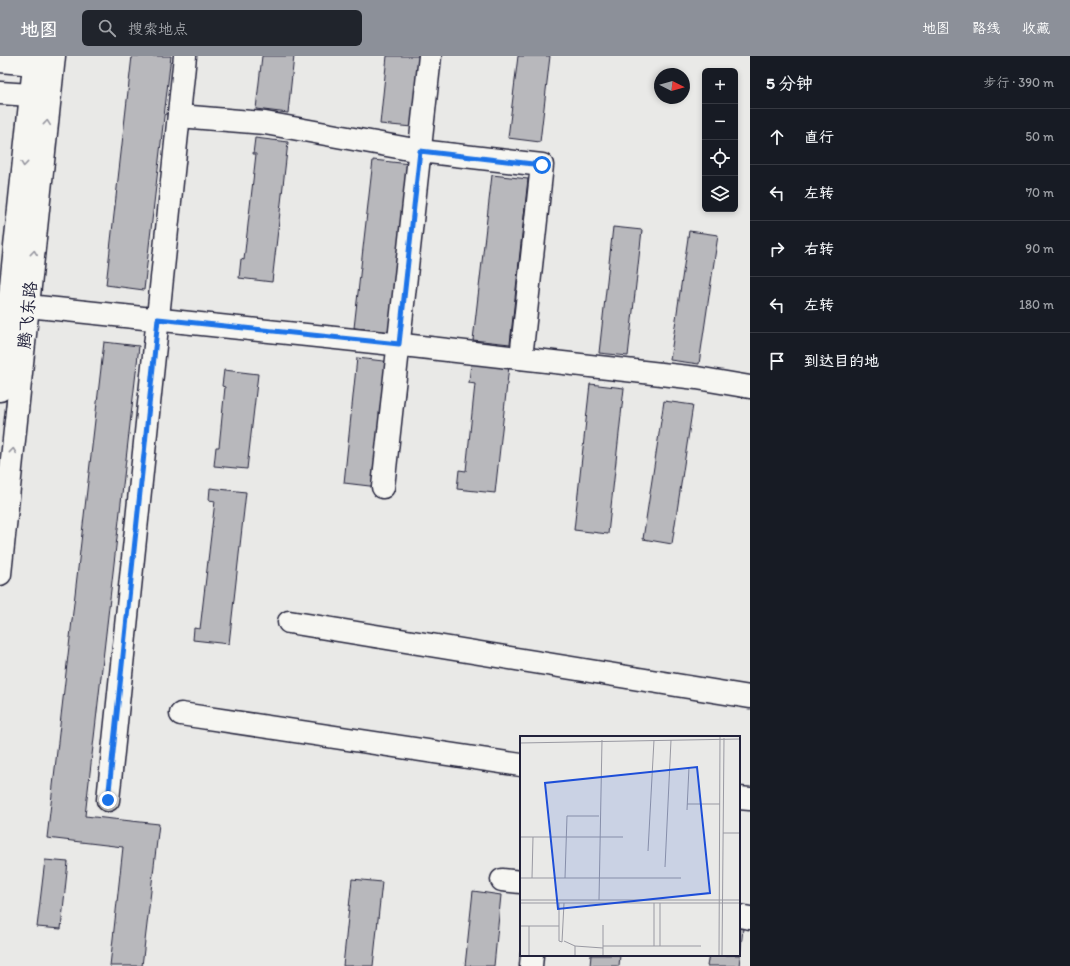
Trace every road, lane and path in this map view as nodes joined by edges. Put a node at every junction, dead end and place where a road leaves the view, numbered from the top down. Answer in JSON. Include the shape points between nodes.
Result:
{"nodes":[{"id":1,"x":54,"y":56,"type":"edge"},
{"id":2,"x":185,"y":56,"type":"edge"},
{"id":3,"x":430,"y":56,"type":"edge"},
{"id":4,"x":34,"y":60,"type":"edge"},
{"id":5,"x":0,"y":61,"type":"edge"},
{"id":6,"x":0,"y":92,"type":"edge"},
{"id":7,"x":31,"y":96,"type":"junction"},
{"id":8,"x":179,"y":116,"type":"junction"},
{"id":9,"x":420,"y":151,"type":"junction"},
{"id":10,"x":28,"y":306,"type":"junction"},
{"id":11,"x":158,"y":319,"type":"junction"},
{"id":12,"x":399,"y":344,"type":"junction"},
{"id":13,"x":521,"y":358,"type":"junction"},
{"id":14,"x":750,"y":387,"type":"edge"},
{"id":15,"x":0,"y":390,"type":"edge"},
{"id":16,"x":383,"y":487,"type":"dead end"},
{"id":17,"x":0,"y":574,"type":"edge"},
{"id":18,"x":289,"y":622,"type":"dead end"},
{"id":19,"x":750,"y":696,"type":"edge"},
{"id":20,"x":181,"y":714,"type":"dead end"},
{"id":21,"x":520,"y":764,"type":"edge"},
{"id":22,"x":740,"y":798,"type":"edge"},
{"id":23,"x":750,"y":799,"type":"edge"},
{"id":24,"x":108,"y":800,"type":"dead end"},
{"id":25,"x":740,"y":916,"type":"edge"},
{"id":26,"x":750,"y":918,"type":"edge"},
{"id":27,"x":532,"y":956,"type":"edge"},
{"id":28,"x":531,"y":966,"type":"edge"}],
"edges":[{"from":10,"to":1,"type":"street","name":"腾飞东路","one_way":true},
{"from":2,"to":8,"type":"street"},
{"from":3,"to":9,"type":"street"},
{"from":4,"to":5,"type":"street"},
{"from":4,"to":7,"type":"street","name":"腾飞东路"},
{"from":6,"to":7,"type":"street"},
{"from":7,"to":15,"type":"street","name":"腾飞东路","one_way":true},
{"from":8,"to":9,"type":"street","via":[[265,123]]},
{"from":8,"to":11,"type":"street"},
{"from":9,"to":12,"type":"street"},
{"from":9,"to":13,"type":"street","via":[[542,165]]},
{"from":10,"to":11,"type":"street"},
{"from":17,"to":10,"type":"street","name":"腾飞东路","one_way":true},
{"from":11,"to":12,"type":"street"},
{"from":11,"to":24,"type":"street"},
{"from":12,"to":13,"type":"street"},
{"from":12,"to":16,"type":"street"},
{"from":13,"to":14,"type":"street","via":[[697,378]]},
{"from":18,"to":19,"type":"street"},
{"from":20,"to":21,"type":"street"},
{"from":22,"to":23,"type":"street"},
{"from":25,"to":26,"type":"street"},
{"from":27,"to":28,"type":"street"}]}
